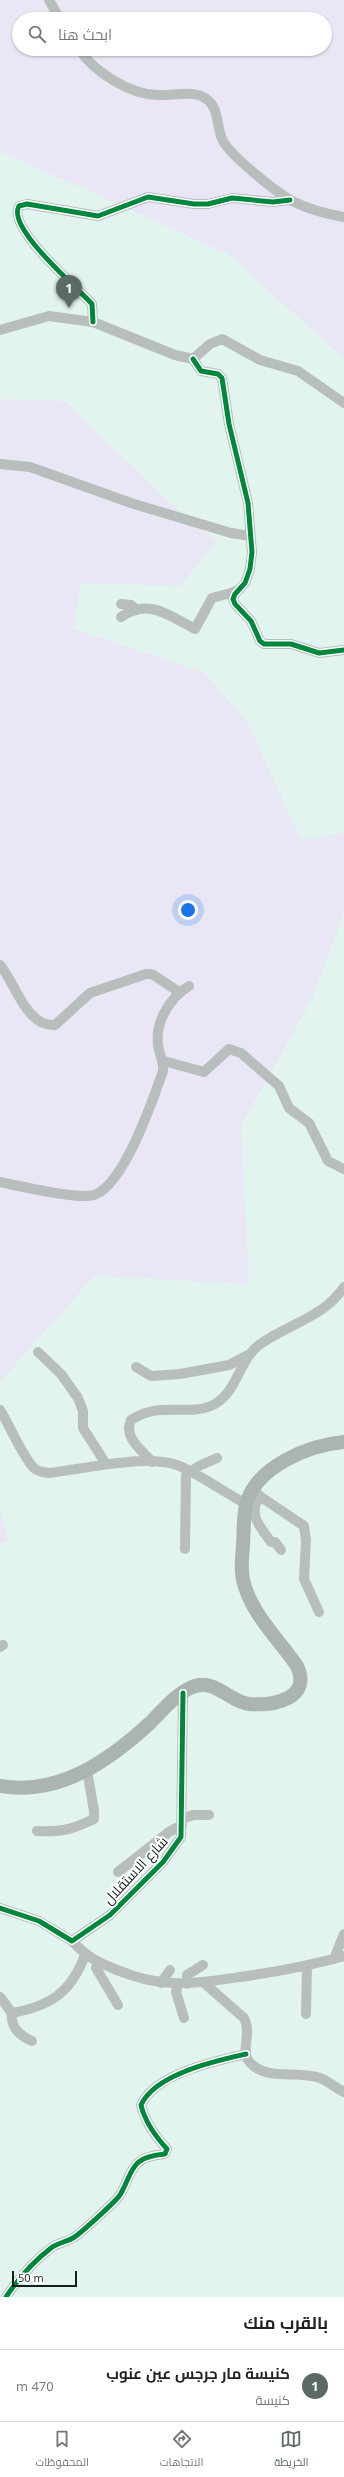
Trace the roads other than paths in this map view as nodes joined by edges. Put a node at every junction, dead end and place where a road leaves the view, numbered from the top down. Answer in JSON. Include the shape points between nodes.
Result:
{"nodes":[{"id":1,"x":49,"y":0,"type":"edge"},
{"id":2,"x":56,"y":12,"type":"edge"},
{"id":3,"x":84,"y":56,"type":"edge"},
{"id":4,"x":290,"y":200,"type":"junction"},
{"id":5,"x":344,"y":217,"type":"edge"},
{"id":6,"x":93,"y":322,"type":"junction"},
{"id":7,"x":0,"y":330,"type":"edge"},
{"id":8,"x":193,"y":359,"type":"junction"},
{"id":9,"x":344,"y":402,"type":"edge"},
{"id":10,"x":0,"y":464,"type":"edge"},
{"id":11,"x":250,"y":536,"type":"junction"},
{"id":12,"x":240,"y":589,"type":"junction"},
{"id":13,"x":121,"y":604,"type":"dead end"},
{"id":14,"x":136,"y":609,"type":"junction"},
{"id":15,"x":120,"y":617,"type":"dead end"},
{"id":16,"x":344,"y":650,"type":"edge"},
{"id":17,"x":0,"y":965,"type":"edge"},
{"id":18,"x":189,"y":986,"type":"dead end"},
{"id":19,"x":179,"y":992,"type":"junction"},
{"id":20,"x":164,"y":1061,"type":"junction"},
{"id":21,"x":344,"y":1168,"type":"edge"},
{"id":22,"x":0,"y":1182,"type":"edge"},
{"id":23,"x":344,"y":1287,"type":"edge"},
{"id":24,"x":38,"y":1352,"type":"dead end"},
{"id":25,"x":252,"y":1353,"type":"junction"},
{"id":26,"x":136,"y":1367,"type":"dead end"},
{"id":27,"x":0,"y":1410,"type":"edge"},
{"id":28,"x":344,"y":1442,"type":"edge"},
{"id":29,"x":217,"y":1458,"type":"dead end"},
{"id":30,"x":152,"y":1462,"type":"junction"},
{"id":31,"x":106,"y":1464,"type":"junction"},
{"id":32,"x":190,"y":1472,"type":"junction"},
{"id":33,"x":256,"y":1493,"type":"junction"},
{"id":34,"x":246,"y":1504,"type":"junction"},
{"id":35,"x":185,"y":1549,"type":"dead end"},
{"id":36,"x":281,"y":1550,"type":"dead end"},
{"id":37,"x":319,"y":1612,"type":"dead end"},
{"id":38,"x":183,"y":1693,"type":"junction"},
{"id":39,"x":88,"y":1770,"type":"junction"},
{"id":40,"x":0,"y":1786,"type":"edge"},
{"id":41,"x":209,"y":1815,"type":"dead end"},
{"id":42,"x":182,"y":1822,"type":"junction"},
{"id":43,"x":37,"y":1831,"type":"dead end"},
{"id":44,"x":118,"y":1872,"type":"dead end"},
{"id":45,"x":0,"y":1908,"type":"edge"},
{"id":46,"x":344,"y":1934,"type":"edge"},
{"id":47,"x":72,"y":1941,"type":"junction"},
{"id":48,"x":85,"y":1955,"type":"junction"},
{"id":49,"x":344,"y":1956,"type":"edge"},
{"id":50,"x":334,"y":1959,"type":"junction"},
{"id":51,"x":98,"y":1962,"type":"junction"},
{"id":52,"x":203,"y":1965,"type":"dead end"},
{"id":53,"x":307,"y":1967,"type":"junction"},
{"id":54,"x":170,"y":1970,"type":"dead end"},
{"id":55,"x":203,"y":1982,"type":"junction"},
{"id":56,"x":161,"y":1983,"type":"junction"},
{"id":57,"x":183,"y":1984,"type":"junction"},
{"id":58,"x":0,"y":1997,"type":"edge"},
{"id":59,"x":118,"y":2005,"type":"dead end"},
{"id":60,"x":12,"y":2014,"type":"junction"},
{"id":61,"x":306,"y":2014,"type":"dead end"},
{"id":62,"x":184,"y":2018,"type":"dead end"},
{"id":63,"x":32,"y":2041,"type":"dead end"},
{"id":64,"x":246,"y":2054,"type":"junction"},
{"id":65,"x":344,"y":2092,"type":"edge"},
{"id":66,"x":6,"y":2297,"type":"edge"}],
"edges":[{"from":1,"to":2,"type":"street"},
{"from":3,"to":4,"type":"street","via":[[134,91],[157,95],[192,94],[206,98],[214,110],[222,140],[230,151]]},
{"from":4,"to":5,"type":"street"},
{"from":4,"to":6,"type":"street","via":[[273,202],[232,198],[208,204],[194,204],[148,197],[98,216],[27,204],[20,206],[18,216],[33,242],[52,266],[92,304]]},
{"from":6,"to":7,"type":"street","via":[[49,316]]},
{"from":6,"to":8,"type":"street","via":[[175,355]]},
{"from":8,"to":9,"type":"street","via":[[210,344],[222,339],[260,360],[298,371]]},
{"from":8,"to":11,"type":"street","via":[[201,372],[218,374],[222,378],[229,424],[248,503]]},
{"from":10,"to":11,"type":"street","via":[[30,467],[131,503],[231,533]]},
{"from":11,"to":12,"type":"street","via":[[250,569]]},
{"from":12,"to":14,"type":"street","via":[[231,594],[212,598],[195,629],[160,611]]},
{"from":12,"to":16,"type":"street","via":[[233,599],[251,621],[260,641],[269,645],[291,644],[318,653]]},
{"from":13,"to":14,"type":"street"},
{"from":14,"to":15,"type":"street"},
{"from":17,"to":19,"type":"street","via":[[33,1017],[49,1025],[55,1025],[90,993],[146,974],[152,974]]},
{"from":18,"to":19,"type":"street"},
{"from":19,"to":20,"type":"street","via":[[165,1008],[160,1026],[159,1050]]},
{"from":20,"to":21,"type":"street","via":[[204,1072],[229,1049],[241,1053],[279,1086],[290,1108],[310,1123],[328,1161]]},
{"from":20,"to":22,"type":"street","via":[[163,1071],[133,1148],[101,1192],[82,1196]]},
{"from":23,"to":25,"type":"street","via":[[319,1313],[259,1345]]},
{"from":24,"to":31,"type":"street","via":[[61,1374],[78,1398],[83,1411],[83,1428]]},
{"from":25,"to":26,"type":"street","via":[[229,1365],[180,1374],[151,1376]]},
{"from":25,"to":30,"type":"street","via":[[228,1392],[213,1405],[201,1409],[162,1410],[138,1415],[131,1420],[128,1427],[129,1435]]},
{"from":27,"to":31,"type":"street","via":[[33,1468],[49,1473]]},
{"from":28,"to":33,"type":"main road","via":[[320,1447],[284,1462],[259,1482]]},
{"from":29,"to":32,"type":"street"},
{"from":30,"to":31,"type":"street"},
{"from":30,"to":32,"type":"street","via":[[170,1463]]},
{"from":32,"to":34,"type":"street"},
{"from":32,"to":35,"type":"street","via":[[186,1475]]},
{"from":33,"to":34,"type":"main road"},
{"from":33,"to":36,"type":"street","via":[[256,1519],[271,1542],[275,1542]]},
{"from":33,"to":37,"type":"street","via":[[304,1526],[304,1580]]},
{"from":34,"to":38,"type":"main road","via":[[242,1574],[245,1587],[254,1607],[297,1666],[302,1676],[301,1686],[295,1695],[262,1704],[248,1704],[217,1688],[205,1685],[189,1688]]},
{"from":38,"to":39,"type":"main road","via":[[143,1730]]},
{"from":38,"to":42,"type":"street","name":"شارع الاستقلال"},
{"from":39,"to":40,"type":"main road","via":[[45,1787],[16,1789]]},
{"from":39,"to":43,"type":"street","via":[[94,1819],[61,1832]]},
{"from":41,"to":42,"type":"street","via":[[192,1815]]},
{"from":42,"to":44,"type":"street"},
{"from":42,"to":47,"type":"street","name":"شارع الاستقلال","via":[[181,1837],[163,1862],[110,1915]]},
{"from":45,"to":47,"type":"street","via":[[39,1921]]},
{"from":46,"to":50,"type":"street"},
{"from":47,"to":48,"type":"street"},
{"from":48,"to":51,"type":"street"},
{"from":48,"to":60,"type":"street","via":[[62,1994],[34,2009]]},
{"from":49,"to":50,"type":"street"},
{"from":50,"to":53,"type":"street"},
{"from":51,"to":56,"type":"street","via":[[137,1978]]},
{"from":51,"to":59,"type":"street","via":[[96,1968]]},
{"from":52,"to":57,"type":"street","via":[[187,1975]]},
{"from":53,"to":55,"type":"street"},
{"from":53,"to":61,"type":"street"},
{"from":54,"to":56,"type":"street"},
{"from":55,"to":57,"type":"street"},
{"from":55,"to":64,"type":"street","via":[[244,2018],[248,2034]]},
{"from":56,"to":57,"type":"street"},
{"from":57,"to":62,"type":"street","via":[[176,1992]]},
{"from":58,"to":60,"type":"street"},
{"from":60,"to":63,"type":"street","via":[[11,2021],[14,2027]]},
{"from":64,"to":65,"type":"street","via":[[248,2060],[262,2072],[294,2073],[320,2078]]},
{"from":64,"to":66,"type":"street","via":[[188,2070],[148,2093],[140,2105],[157,2138],[167,2149],[165,2154],[139,2161],[128,2174],[120,2195],[112,2204],[78,2235],[52,2247],[22,2276]]}]}
